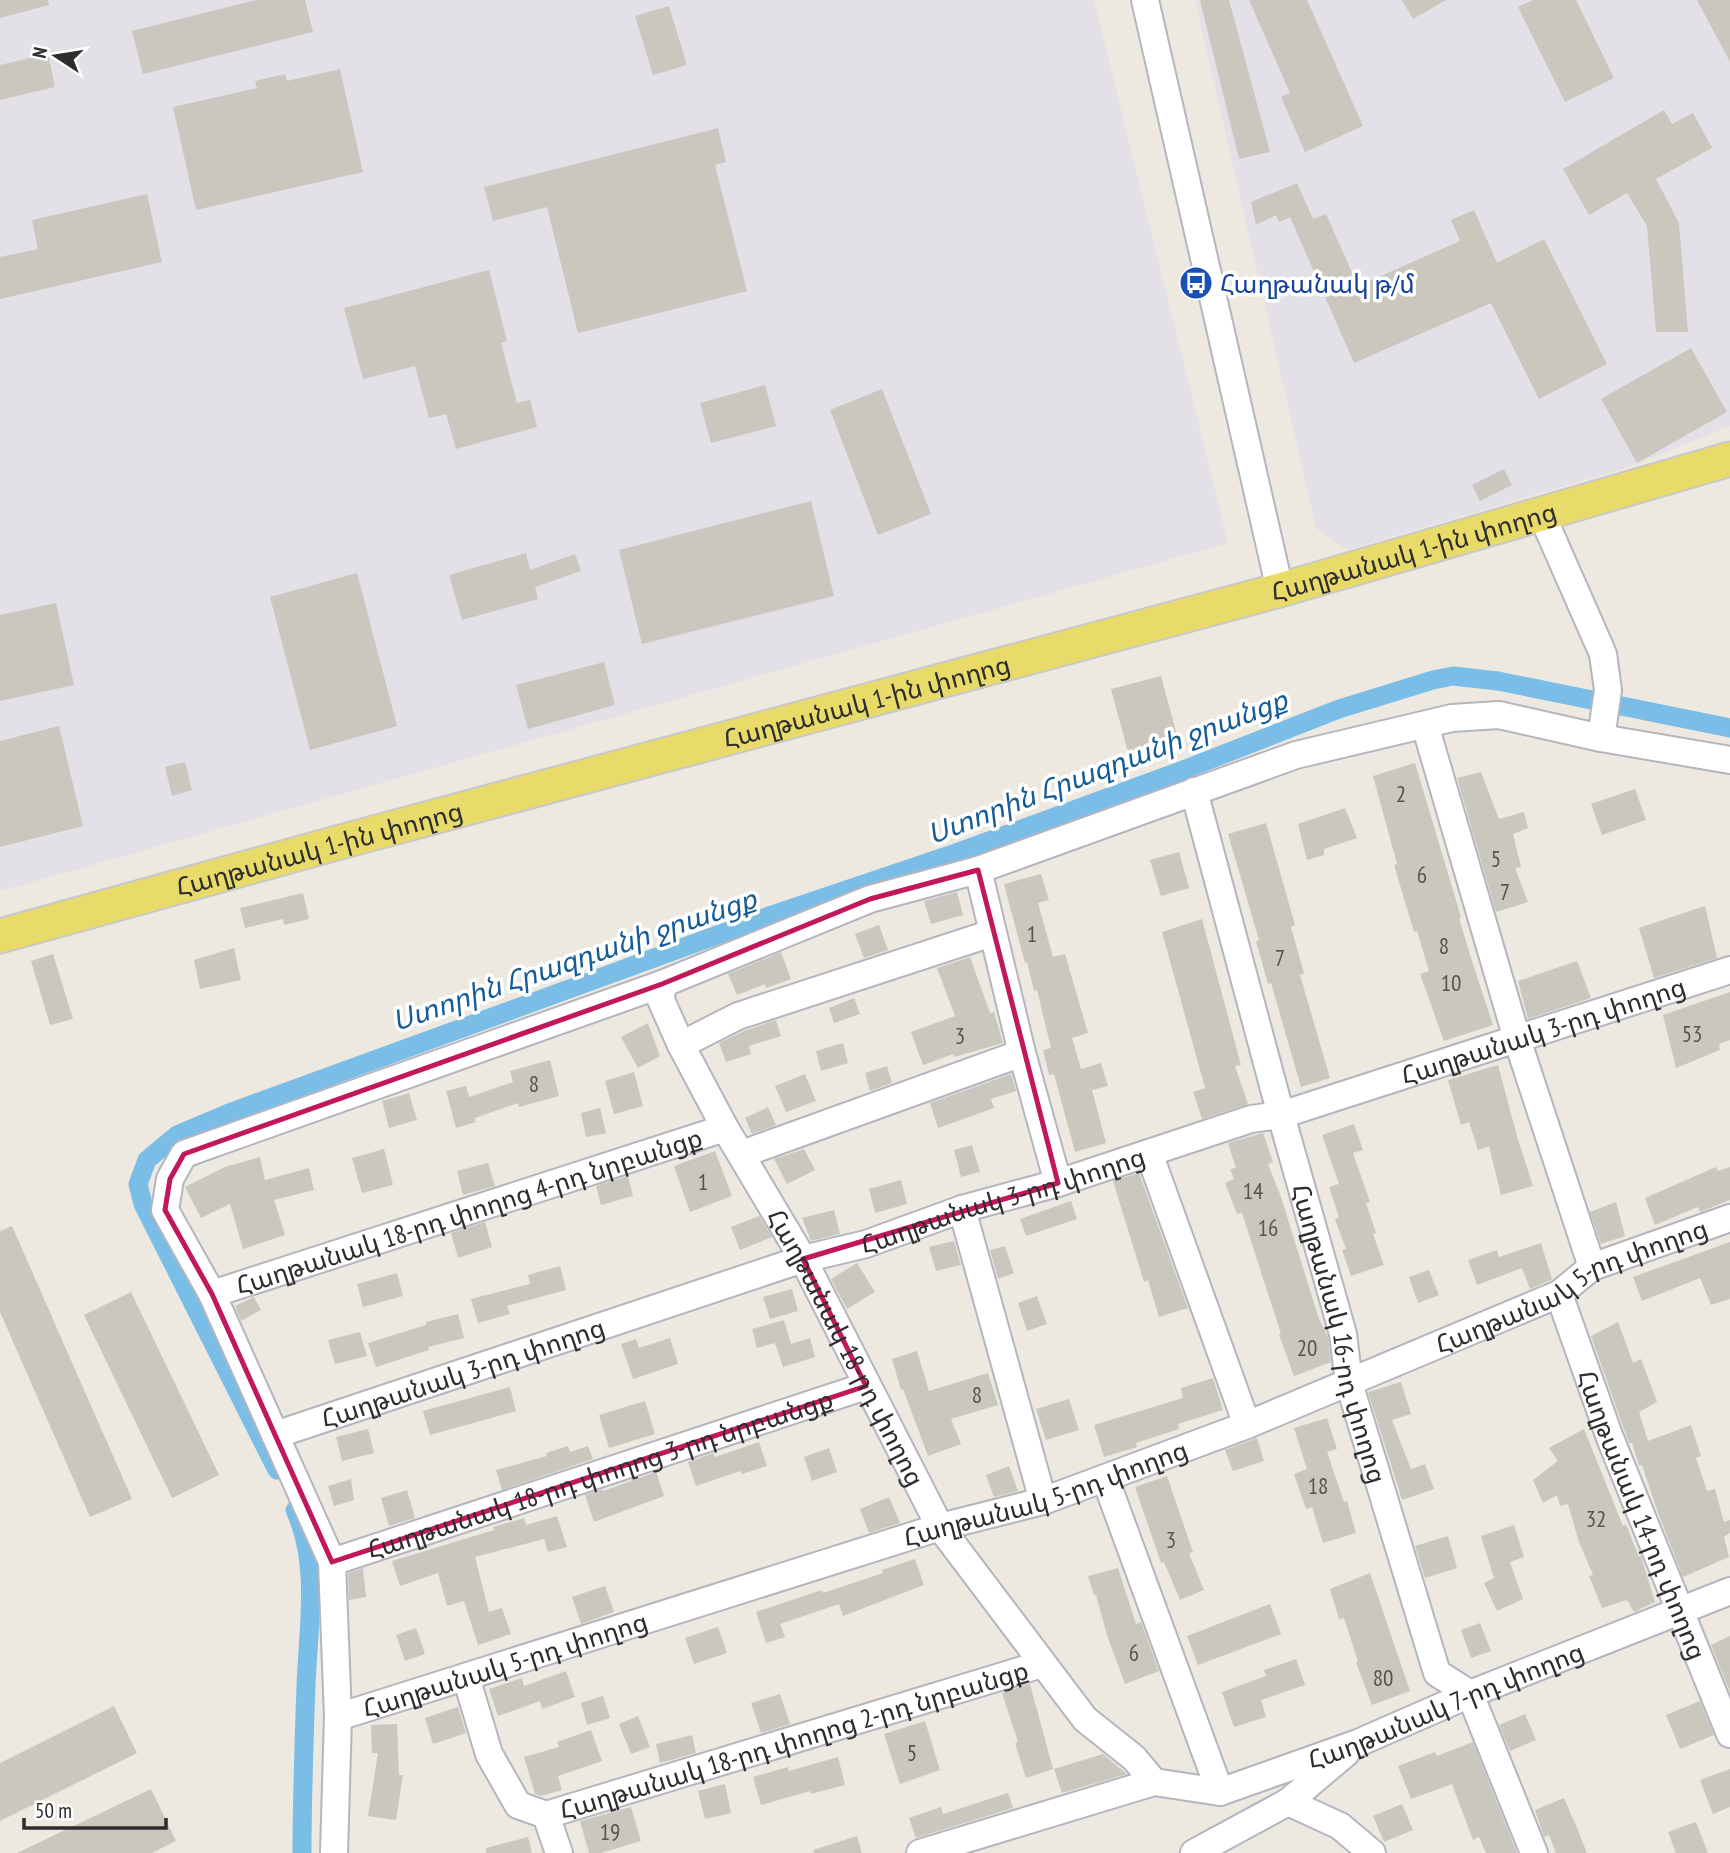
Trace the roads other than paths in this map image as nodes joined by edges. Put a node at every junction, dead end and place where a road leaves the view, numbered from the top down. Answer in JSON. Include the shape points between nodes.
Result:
{"nodes":[{"id":1,"x":1145,"y":0,"type":"edge"},
{"id":2,"x":1730,"y":459,"type":"edge"},
{"id":3,"x":1541,"y":513,"type":"junction"},
{"id":4,"x":1280,"y":590,"type":"junction"},
{"id":5,"x":1425,"y":725,"type":"junction"},
{"id":6,"x":1601,"y":738,"type":"junction"},
{"id":7,"x":1730,"y":760,"type":"edge"},
{"id":8,"x":1194,"y":791,"type":"junction"},
{"id":9,"x":978,"y":870,"type":"junction"},
{"id":10,"x":992,"y":933,"type":"junction"},
{"id":11,"x":0,"y":936,"type":"edge"},
{"id":12,"x":1730,"y":970,"type":"edge"},
{"id":13,"x":662,"y":984,"type":"junction"},
{"id":14,"x":1517,"y":1040,"type":"junction"},
{"id":15,"x":681,"y":1045,"type":"junction"},
{"id":16,"x":1022,"y":1053,"type":"junction"},
{"id":17,"x":1281,"y":1115,"type":"junction"},
{"id":18,"x":725,"y":1128,"type":"junction"},
{"id":19,"x":1149,"y":1153,"type":"junction"},
{"id":20,"x":742,"y":1154,"type":"junction"},
{"id":21,"x":1058,"y":1184,"type":"junction"},
{"id":22,"x":962,"y":1209,"type":"junction"},
{"id":23,"x":1730,"y":1218,"type":"edge"},
{"id":24,"x":803,"y":1259,"type":"junction"},
{"id":25,"x":1592,"y":1267,"type":"junction"},
{"id":26,"x":212,"y":1294,"type":"junction"},
{"id":27,"x":1559,"y":1294,"type":"junction"},
{"id":28,"x":1349,"y":1382,"type":"junction"},
{"id":29,"x":866,"y":1385,"type":"junction"},
{"id":30,"x":1247,"y":1425,"type":"junction"},
{"id":31,"x":275,"y":1435,"type":"junction"},
{"id":32,"x":1105,"y":1478,"type":"junction"},
{"id":33,"x":1043,"y":1501,"type":"junction"},
{"id":34,"x":940,"y":1527,"type":"junction"},
{"id":35,"x":332,"y":1562,"type":"junction"},
{"id":36,"x":1730,"y":1591,"type":"edge"},
{"id":37,"x":1679,"y":1612,"type":"junction"},
{"id":38,"x":1042,"y":1664,"type":"junction"},
{"id":39,"x":466,"y":1677,"type":"junction"},
{"id":40,"x":1469,"y":1694,"type":"junction"},
{"id":41,"x":338,"y":1717,"type":"junction"},
{"id":42,"x":1730,"y":1734,"type":"edge"},
{"id":43,"x":1358,"y":1743,"type":"junction"},
{"id":44,"x":1154,"y":1782,"type":"junction"},
{"id":45,"x":1220,"y":1791,"type":"junction"},
{"id":46,"x":1288,"y":1802,"type":"junction"},
{"id":47,"x":546,"y":1815,"type":"junction"},
{"id":48,"x":334,"y":1853,"type":"edge"},
{"id":49,"x":559,"y":1853,"type":"edge"},
{"id":50,"x":920,"y":1853,"type":"edge"},
{"id":51,"x":1194,"y":1853,"type":"edge"},
{"id":52,"x":1371,"y":1853,"type":"edge"},
{"id":53,"x":1534,"y":1853,"type":"edge"}],
"edges":[{"from":1,"to":4,"type":"street"},
{"from":2,"to":3,"type":"main road","name":"Հաղթանակ 1-ին փողոց"},
{"from":3,"to":4,"type":"main road","name":"Հաղթանակ 1-ին փողոց"},
{"from":3,"to":6,"type":"street","via":[[1603,654],[1608,690]]},
{"from":4,"to":11,"type":"main road","name":"Հաղթանակ 1-ին փողոց"},
{"from":5,"to":6,"type":"street","via":[[1499,715]]},
{"from":5,"to":8,"type":"street","via":[[1296,755]]},
{"from":5,"to":14,"type":"street"},
{"from":6,"to":7,"type":"street"},
{"from":8,"to":9,"type":"street"},
{"from":8,"to":17,"type":"street","name":"Հաղթանակ 16-րդ փողոց"},
{"from":9,"to":10,"type":"street"},
{"from":9,"to":13,"type":"street","via":[[870,899]]},
{"from":10,"to":15,"type":"street","via":[[737,1016]]},
{"from":10,"to":16,"type":"street"},
{"from":12,"to":14,"type":"street","name":"Հաղթանակ 3-րդ փողոց"},
{"from":13,"to":15,"type":"street","name":"Հաղթանակ 18-րդ փողոց","via":[[661,1000]]},
{"from":13,"to":26,"type":"street","via":[[184,1154],[170,1180],[165,1210]]},
{"from":14,"to":17,"type":"street","name":"Հաղթանակ 3-րդ փողոց"},
{"from":14,"to":25,"type":"street"},
{"from":15,"to":18,"type":"street","name":"Հաղթանակ 18-րդ փողոց"},
{"from":16,"to":20,"type":"street"},
{"from":16,"to":21,"type":"street"},
{"from":17,"to":19,"type":"street","name":"Հաղթանակ 3-րդ փողոց","via":[[1251,1119]]},
{"from":17,"to":28,"type":"street","name":"Հաղթանակ 16-րդ փողոց","via":[[1343,1334]]},
{"from":18,"to":20,"type":"street","name":"Հաղթանակ 18-րդ փողոց"},
{"from":18,"to":26,"type":"street","name":"Հաղթանակ 18-րդ փողոց 4-րդ նրբանցք"},
{"from":19,"to":21,"type":"street","name":"Հաղթանակ 3-րդ փողոց"},
{"from":19,"to":30,"type":"street"},
{"from":20,"to":24,"type":"street","name":"Հաղթանակ 18-րդ փողոց"},
{"from":21,"to":22,"type":"street","name":"Հաղթանակ 3-րդ փողոց"},
{"from":22,"to":24,"type":"street","name":"Հաղթանակ 3-րդ փողոց","via":[[866,1244]]},
{"from":22,"to":33,"type":"street"},
{"from":23,"to":25,"type":"street","name":"Հաղթանակ 5-րդ փողոց"},
{"from":24,"to":29,"type":"street","name":"Հաղթանակ 18-րդ փողոց"},
{"from":24,"to":31,"type":"street","name":"Հաղթանակ 3-րդ փողոց"},
{"from":25,"to":27,"type":"street","name":"Հաղթանակ 5-րդ փողոց"},
{"from":26,"to":31,"type":"street"},
{"from":27,"to":28,"type":"street","name":"Հաղթանակ 5-րդ փողոց"},
{"from":27,"to":37,"type":"street","name":"Հաղթանակ 14-րդ փողոց"},
{"from":28,"to":30,"type":"street","name":"Հաղթանակ 5-րդ փողոց"},
{"from":28,"to":40,"type":"street","name":"Հաղթանակ 16-րդ փողոց","via":[[1437,1673]]},
{"from":29,"to":34,"type":"street","name":"Հաղթանակ 18-րդ փողոց"},
{"from":29,"to":35,"type":"street","name":"Հաղթանակ 18-րդ փողոց 3-րդ նրբանցք"},
{"from":30,"to":32,"type":"street","name":"Հաղթանակ 5-րդ փողոց"},
{"from":31,"to":35,"type":"street"},
{"from":32,"to":33,"type":"street","name":"Հաղթանակ 5-րդ փողոց"},
{"from":32,"to":45,"type":"street"},
{"from":33,"to":34,"type":"street","name":"Հաղթանակ 5-րդ փողոց"},
{"from":34,"to":38,"type":"street","name":"Հաղթանակ 18-րդ փողոց"},
{"from":34,"to":39,"type":"street","name":"Հաղթանակ 5-րդ փողոց"},
{"from":35,"to":41,"type":"street"},
{"from":36,"to":37,"type":"street","name":"Հաղթանակ 7-րդ փողոց"},
{"from":37,"to":40,"type":"street","name":"Հաղթանակ 7-րդ փողոց"},
{"from":37,"to":42,"type":"street","name":"Հաղթանակ 14-րդ փողոց"},
{"from":38,"to":44,"type":"street","name":"Հաղթանակ 18-րդ փողոց","via":[[1085,1719],[1134,1758]]},
{"from":38,"to":47,"type":"street","name":"Հաղթանակ 18-րդ փողոց 2-րդ նրբանցք"},
{"from":39,"to":41,"type":"street","name":"Հաղթանակ 5-րդ փողոց"},
{"from":39,"to":47,"type":"street","via":[[489,1754],[518,1805]]},
{"from":40,"to":43,"type":"street","name":"Հաղթանակ 7-րդ փողոց"},
{"from":40,"to":53,"type":"street"},
{"from":41,"to":48,"type":"street"},
{"from":43,"to":45,"type":"street","name":"Հաղթանակ 7-րդ փողոց"},
{"from":43,"to":46,"type":"street"},
{"from":44,"to":45,"type":"street","name":"Հաղթանակ 7-րդ փողոց"},
{"from":44,"to":50,"type":"street"},
{"from":46,"to":51,"type":"street"},
{"from":46,"to":52,"type":"street","via":[[1340,1826]]},
{"from":47,"to":49,"type":"street"}]}
